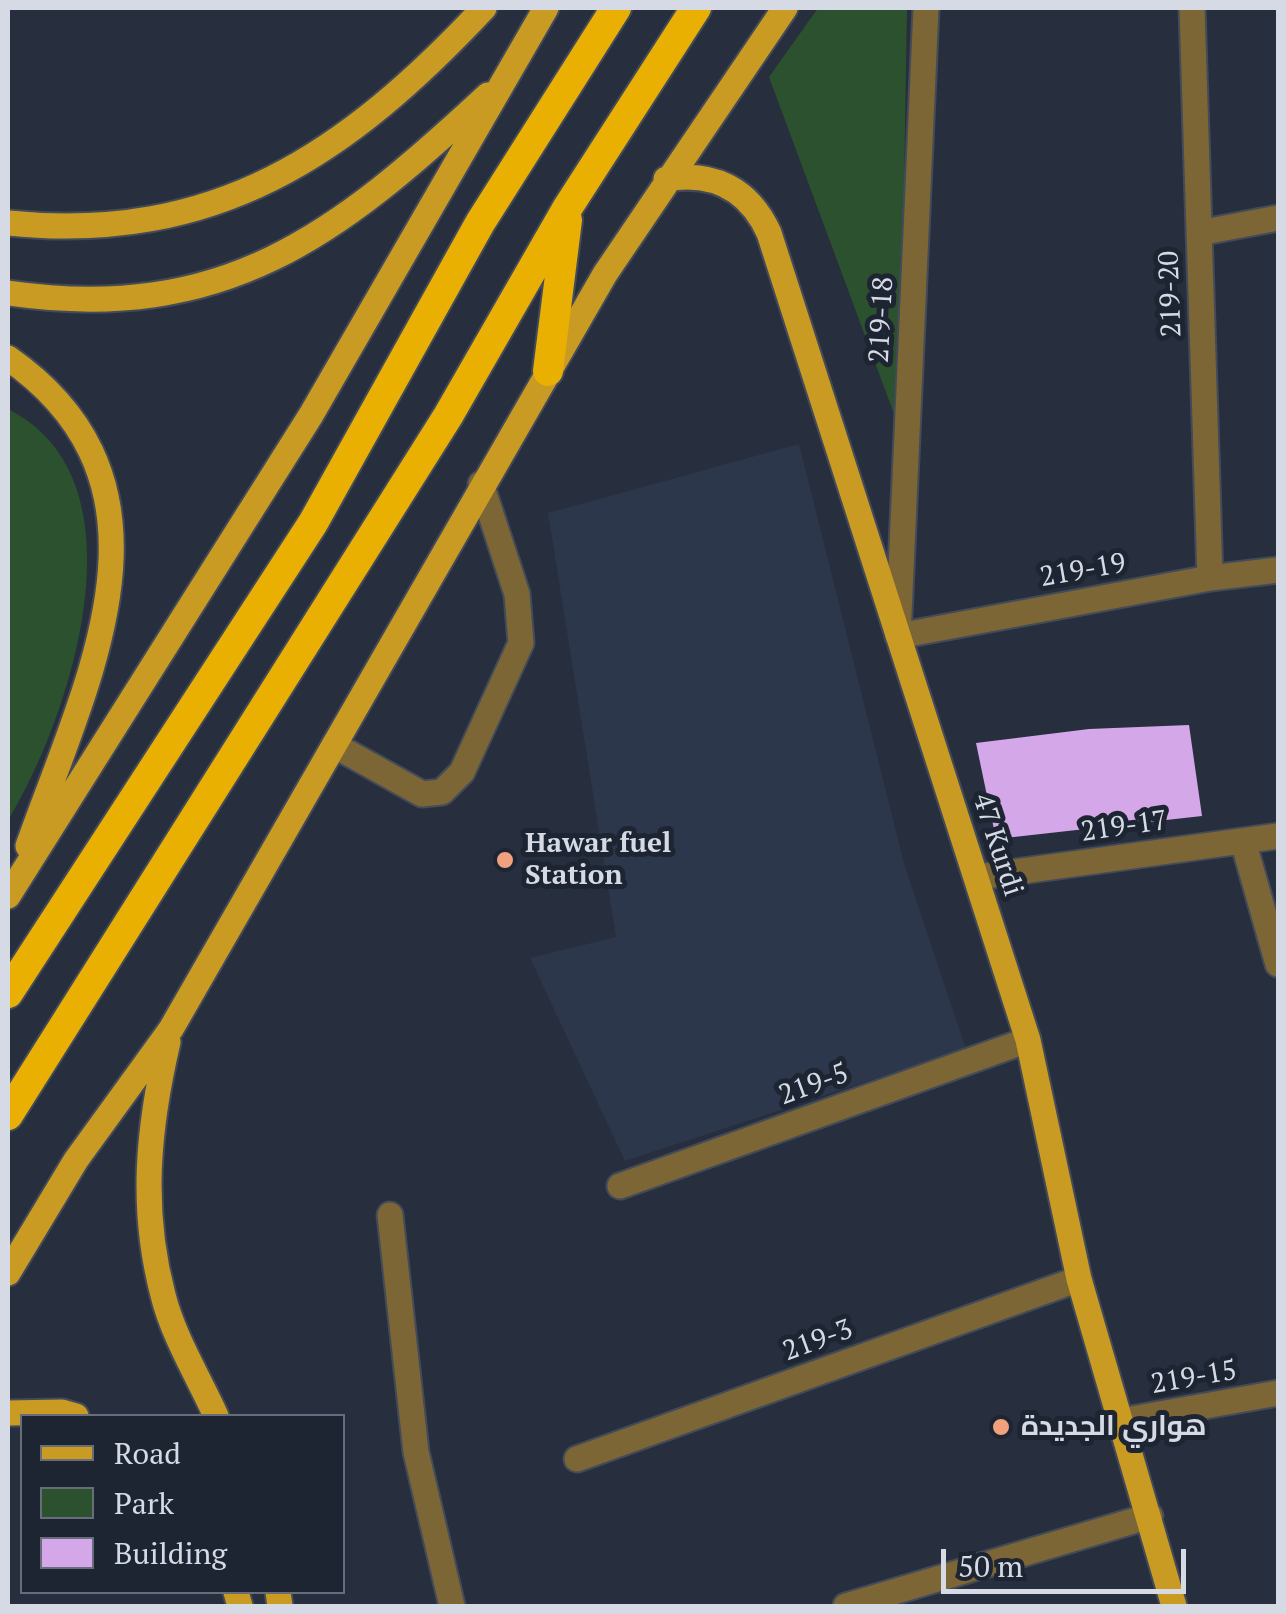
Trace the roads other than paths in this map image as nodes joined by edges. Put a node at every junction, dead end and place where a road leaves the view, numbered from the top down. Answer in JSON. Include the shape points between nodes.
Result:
{"nodes":[{"id":1,"x":484,"y":8,"type":"edge"},
{"id":2,"x":546,"y":8,"type":"edge"},
{"id":3,"x":616,"y":8,"type":"edge"},
{"id":4,"x":696,"y":8,"type":"edge"},
{"id":5,"x":785,"y":8,"type":"edge"},
{"id":6,"x":926,"y":8,"type":"edge"},
{"id":7,"x":1192,"y":8,"type":"edge"},
{"id":8,"x":506,"y":78,"type":"junction"},
{"id":9,"x":666,"y":179,"type":"junction"},
{"id":10,"x":568,"y":207,"type":"junction"},
{"id":11,"x":1278,"y":218,"type":"edge"},
{"id":12,"x":8,"y":223,"type":"edge"},
{"id":13,"x":1200,"y":233,"type":"junction"},
{"id":14,"x":8,"y":293,"type":"edge"},
{"id":15,"x":8,"y":358,"type":"edge"},
{"id":16,"x":548,"y":370,"type":"junction"},
{"id":17,"x":481,"y":484,"type":"junction"},
{"id":18,"x":1278,"y":570,"type":"edge"},
{"id":19,"x":1210,"y":578,"type":"junction"},
{"id":20,"x":898,"y":636,"type":"junction"},
{"id":21,"x":334,"y":745,"type":"junction"},
{"id":22,"x":1278,"y":836,"type":"edge"},
{"id":23,"x":1243,"y":840,"type":"junction"},
{"id":24,"x":978,"y":878,"type":"junction"},
{"id":25,"x":10,"y":893,"type":"edge"},
{"id":26,"x":1278,"y":964,"type":"edge"},
{"id":27,"x":8,"y":993,"type":"edge"},
{"id":28,"x":171,"y":1029,"type":"junction"},
{"id":29,"x":1028,"y":1040,"type":"junction"},
{"id":30,"x":8,"y":1115,"type":"edge"},
{"id":31,"x":620,"y":1186,"type":"dead end"},
{"id":32,"x":390,"y":1215,"type":"dead end"},
{"id":33,"x":8,"y":1273,"type":"edge"},
{"id":34,"x":1078,"y":1279,"type":"junction"},
{"id":35,"x":1278,"y":1394,"type":"edge"},
{"id":36,"x":8,"y":1413,"type":"edge"},
{"id":37,"x":69,"y":1414,"type":"edge"},
{"id":38,"x":215,"y":1414,"type":"edge"},
{"id":39,"x":1120,"y":1421,"type":"junction"},
{"id":40,"x":577,"y":1459,"type":"dead end"},
{"id":41,"x":1150,"y":1516,"type":"junction"},
{"id":42,"x":892,"y":1599,"type":"edge"},
{"id":43,"x":452,"y":1606,"type":"edge"},
{"id":44,"x":846,"y":1606,"type":"edge"},
{"id":45,"x":1174,"y":1606,"type":"edge"}],
"edges":[{"from":1,"to":12,"type":"main road","via":[[372,116],[253,190],[150,222],[61,228]]},
{"from":2,"to":8,"type":"main road"},
{"from":3,"to":27,"type":"highway","via":[[480,223],[313,523]]},
{"from":4,"to":10,"type":"highway"},
{"from":5,"to":9,"type":"main road"},
{"from":6,"to":20,"type":"street","name":"219-18"},
{"from":7,"to":13,"type":"street","name":"219-20"},
{"from":8,"to":14,"type":"main road","via":[[364,205],[278,258],[238,275],[141,297],[94,302]]},
{"from":8,"to":25,"type":"main road","via":[[311,415]]},
{"from":9,"to":16,"type":"main road"},
{"from":9,"to":20,"type":"main road","name":"47 Kurdi","via":[[720,181],[762,216]]},
{"from":10,"to":16,"type":"highway"},
{"from":10,"to":30,"type":"highway","via":[[448,416]]},
{"from":11,"to":13,"type":"street"},
{"from":13,"to":19,"type":"street","name":"219-20"},
{"from":15,"to":25,"type":"main road","via":[[67,409],[88,439],[102,474],[114,553],[98,646]]},
{"from":16,"to":17,"type":"main road"},
{"from":17,"to":21,"type":"main road"},
{"from":17,"to":21,"type":"street","via":[[516,594],[521,643],[462,772],[451,787],[422,794]]},
{"from":18,"to":19,"type":"street","name":"219-19"},
{"from":19,"to":20,"type":"street","name":"219-19"},
{"from":20,"to":24,"type":"main road","name":"47 Kurdi"},
{"from":21,"to":28,"type":"main road"},
{"from":22,"to":23,"type":"street","name":"219-17"},
{"from":23,"to":24,"type":"street","name":"219-17"},
{"from":23,"to":26,"type":"street"},
{"from":24,"to":29,"type":"main road","name":"47 Kurdi"},
{"from":28,"to":33,"type":"main road","via":[[76,1160]]},
{"from":28,"to":38,"type":"main road","via":[[152,1114],[146,1200],[163,1298]]},
{"from":29,"to":31,"type":"street","name":"219-5"},
{"from":29,"to":34,"type":"main road","name":"47 Kurdi"},
{"from":32,"to":43,"type":"street","via":[[416,1452]]},
{"from":34,"to":39,"type":"main road","name":"47 Kurdi"},
{"from":34,"to":40,"type":"street","name":"219-3"},
{"from":35,"to":39,"type":"street","name":"219-15"},
{"from":36,"to":37,"type":"main road"},
{"from":39,"to":41,"type":"main road","name":"47 Kurdi"},
{"from":41,"to":42,"type":"street"},
{"from":41,"to":45,"type":"main road","name":"47 Kurdi"},
{"from":42,"to":44,"type":"street"}]}
